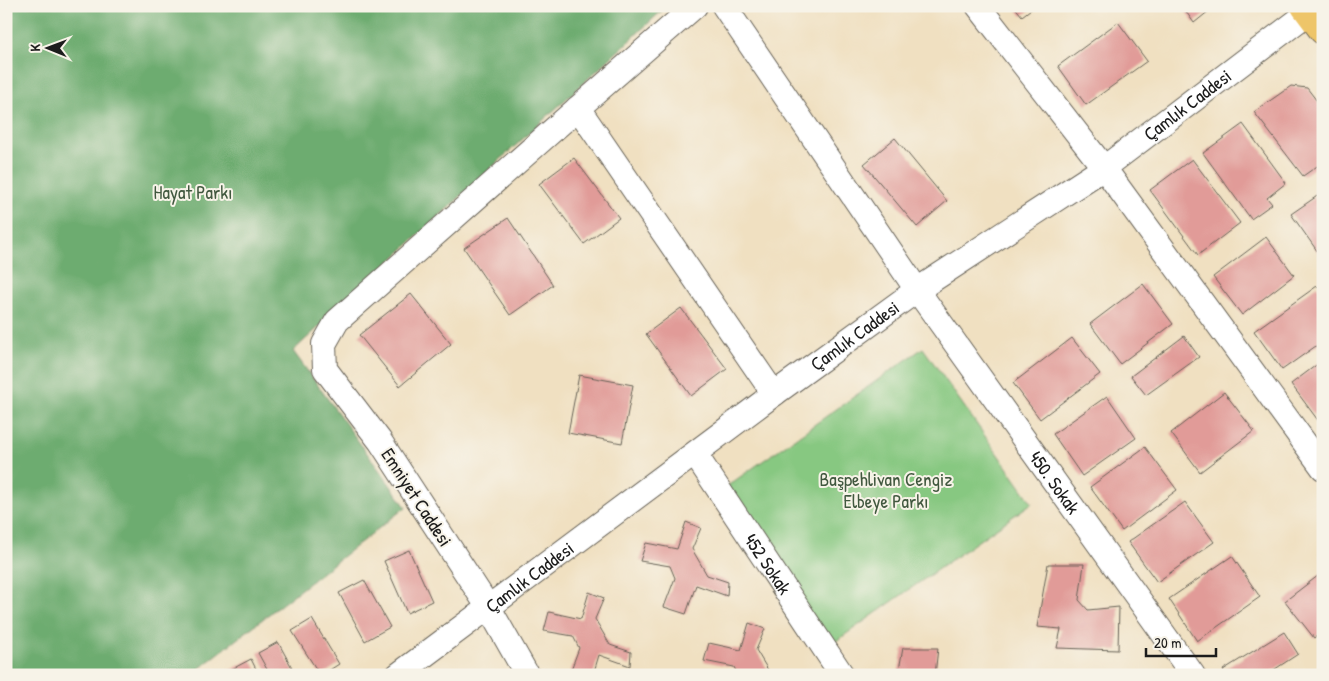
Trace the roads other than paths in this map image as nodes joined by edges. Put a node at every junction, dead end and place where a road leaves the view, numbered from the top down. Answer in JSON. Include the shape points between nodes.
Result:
{"nodes":[{"id":1,"x":695,"y":6,"type":"edge"},
{"id":2,"x":724,"y":6,"type":"edge"},
{"id":3,"x":978,"y":6,"type":"edge"},
{"id":4,"x":1314,"y":14,"type":"edge"},
{"id":5,"x":578,"y":108,"type":"junction"},
{"id":6,"x":1104,"y":168,"type":"junction"},
{"id":7,"x":917,"y":290,"type":"junction"},
{"id":8,"x":774,"y":394,"type":"junction"},
{"id":9,"x":694,"y":454,"type":"junction"},
{"id":10,"x":1323,"y":468,"type":"edge"},
{"id":11,"x":489,"y":608,"type":"junction"},
{"id":12,"x":398,"y":675,"type":"edge"},
{"id":13,"x":527,"y":675,"type":"edge"},
{"id":14,"x":842,"y":675,"type":"edge"},
{"id":15,"x":1193,"y":675,"type":"edge"}],
"edges":[{"from":1,"to":5,"type":"street","name":"Emniyet Caddesi"},
{"from":2,"to":7,"type":"street","name":"450. Sokak"},
{"from":3,"to":6,"type":"street"},
{"from":4,"to":6,"type":"street","name":"Çamlık Caddesi","via":[[1270,43]]},
{"from":5,"to":8,"type":"street"},
{"from":5,"to":11,"type":"street","name":"Emniyet Caddesi","via":[[337,321],[324,344],[325,369],[380,441]]},
{"from":6,"to":7,"type":"street","name":"Çamlık Caddesi"},
{"from":6,"to":10,"type":"street"},
{"from":7,"to":8,"type":"street","name":"Çamlık Caddesi"},
{"from":7,"to":15,"type":"street","name":"450. Sokak"},
{"from":8,"to":9,"type":"street","name":"Çamlık Caddesi"},
{"from":9,"to":11,"type":"street","name":"Çamlık Caddesi"},
{"from":9,"to":14,"type":"street","name":"452 Sokak"},
{"from":11,"to":12,"type":"street","name":"Çamlık Caddesi"},
{"from":11,"to":13,"type":"street","name":"Emniyet Caddesi"}]}
